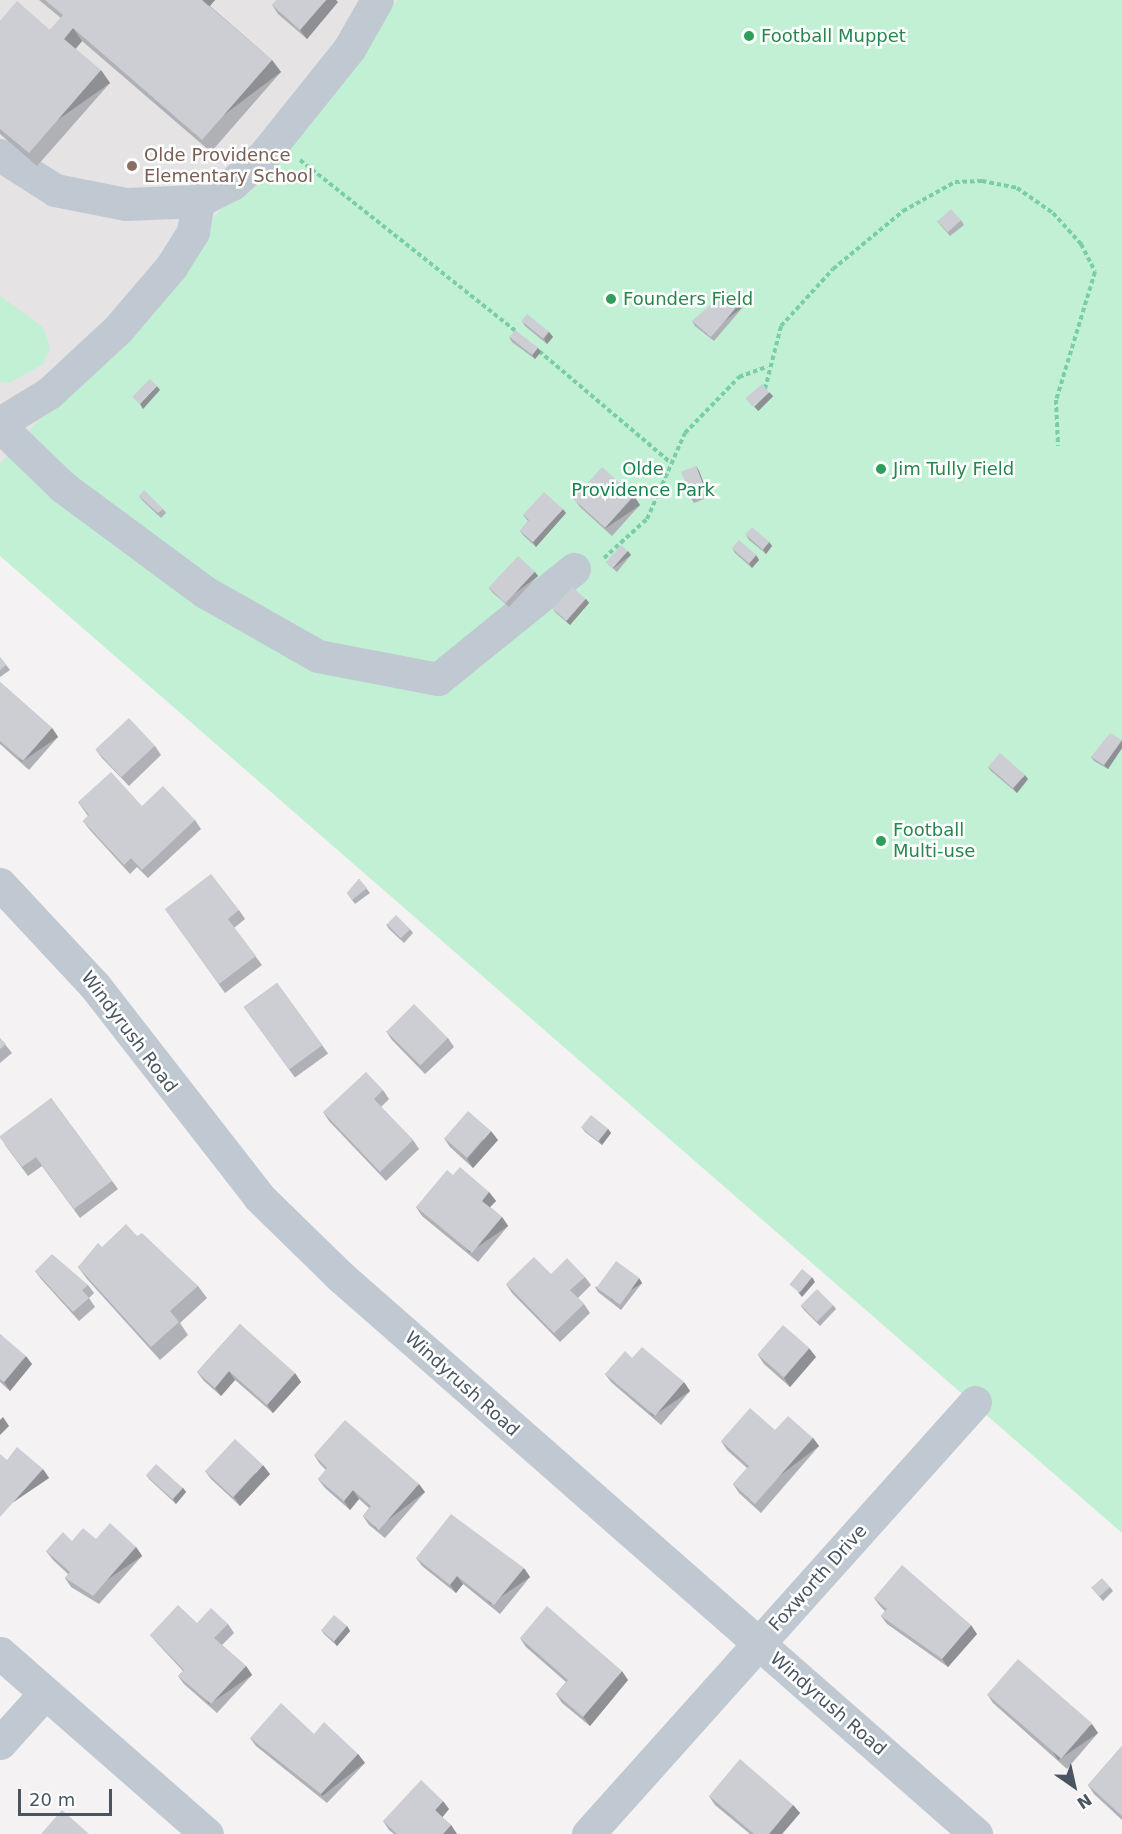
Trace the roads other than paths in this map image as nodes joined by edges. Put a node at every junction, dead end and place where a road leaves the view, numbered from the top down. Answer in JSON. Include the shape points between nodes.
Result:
{"nodes":[{"id":1,"x":377,"y":0,"type":"edge"},
{"id":2,"x":0,"y":155,"type":"edge"},
{"id":3,"x":198,"y":201,"type":"junction"},
{"id":4,"x":0,"y":425,"type":"edge"},
{"id":5,"x":574,"y":569,"type":"road end"},
{"id":6,"x":0,"y":884,"type":"edge"},
{"id":7,"x":975,"y":1402,"type":"dead end"},
{"id":8,"x":759,"y":1645,"type":"junction"},
{"id":9,"x":0,"y":1653,"type":"edge"},
{"id":10,"x":45,"y":1693,"type":"junction"},
{"id":11,"x":0,"y":1743,"type":"edge"},
{"id":12,"x":207,"y":1834,"type":"edge"},
{"id":13,"x":588,"y":1834,"type":"edge"},
{"id":14,"x":976,"y":1834,"type":"edge"}],
"edges":[{"from":1,"to":3,"type":"street","via":[[349,49],[277,139],[232,184]]},
{"from":2,"to":3,"type":"street","via":[[55,190],[126,204]]},
{"from":3,"to":4,"type":"street","via":[[193,232],[171,267],[118,329],[50,393]]},
{"from":4,"to":5,"type":"street","via":[[63,487],[205,592],[318,656],[438,679]]},
{"from":6,"to":8,"type":"street","name":"Windyrush Road","via":[[95,986],[259,1197],[457,1382]]},
{"from":7,"to":8,"type":"street","name":"Foxworth Drive"},
{"from":8,"to":13,"type":"street","name":"Foxworth Drive"},
{"from":8,"to":14,"type":"street","name":"Windyrush Road"},
{"from":9,"to":10,"type":"street"},
{"from":10,"to":11,"type":"street"},
{"from":10,"to":12,"type":"street"}]}
